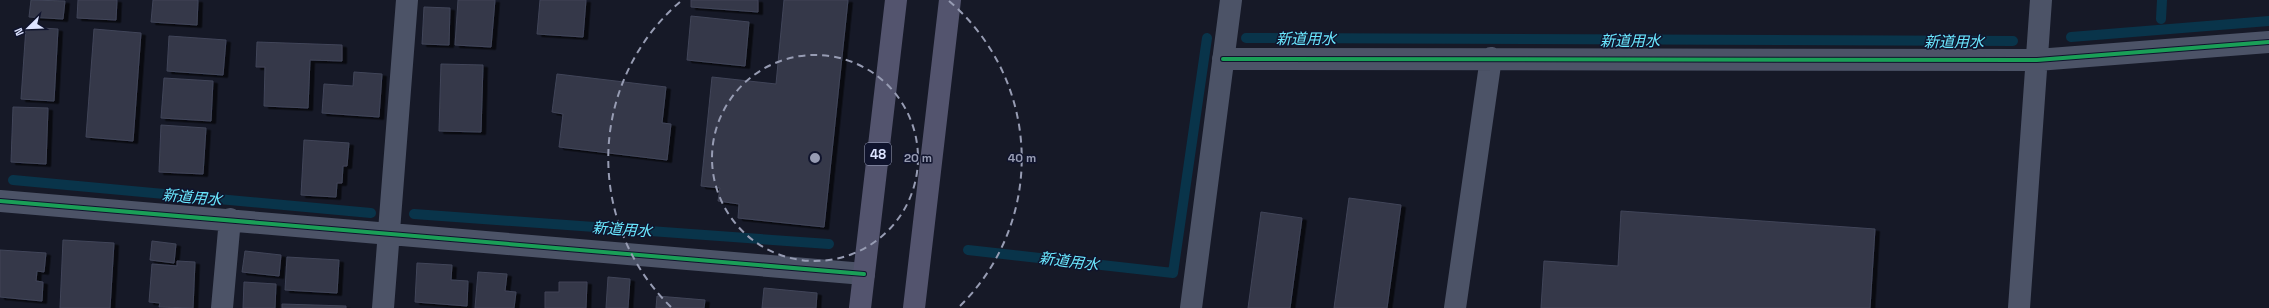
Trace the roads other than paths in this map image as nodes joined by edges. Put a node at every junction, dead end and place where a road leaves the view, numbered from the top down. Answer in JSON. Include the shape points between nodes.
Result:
{"nodes":[{"id":1,"x":407,"y":0,"type":"edge"},
{"id":2,"x":896,"y":0,"type":"edge"},
{"id":3,"x":950,"y":0,"type":"edge"},
{"id":4,"x":1231,"y":0,"type":"edge"},
{"id":5,"x":2041,"y":0,"type":"edge"},
{"id":6,"x":2269,"y":42,"type":"edge"},
{"id":7,"x":1491,"y":58,"type":"junction"},
{"id":8,"x":1223,"y":59,"type":"junction"},
{"id":9,"x":2037,"y":60,"type":"junction"},
{"id":10,"x":0,"y":201,"type":"edge"},
{"id":11,"x":230,"y":219,"type":"junction"},
{"id":12,"x":389,"y":234,"type":"junction"},
{"id":13,"x":864,"y":274,"type":"junction"},
{"id":14,"x":222,"y":308,"type":"edge"},
{"id":15,"x":383,"y":308,"type":"edge"},
{"id":16,"x":860,"y":308,"type":"edge"},
{"id":17,"x":914,"y":308,"type":"edge"},
{"id":18,"x":1191,"y":308,"type":"edge"},
{"id":19,"x":1456,"y":308,"type":"edge"},
{"id":20,"x":2019,"y":308,"type":"edge"}],
"edges":[{"from":1,"to":12,"type":"street"},
{"from":2,"to":13,"type":"main road","number":"48"},
{"from":3,"to":17,"type":"main road"},
{"from":4,"to":8,"type":"street"},
{"from":5,"to":9,"type":"street"},
{"from":6,"to":9,"type":"street"},
{"from":7,"to":8,"type":"street"},
{"from":7,"to":9,"type":"street"},
{"from":7,"to":19,"type":"street"},
{"from":8,"to":18,"type":"street"},
{"from":9,"to":20,"type":"street"},
{"from":10,"to":11,"type":"street"},
{"from":11,"to":12,"type":"street"},
{"from":11,"to":14,"type":"street"},
{"from":12,"to":13,"type":"street"},
{"from":12,"to":15,"type":"street"},
{"from":13,"to":16,"type":"main road","number":"48"}]}
